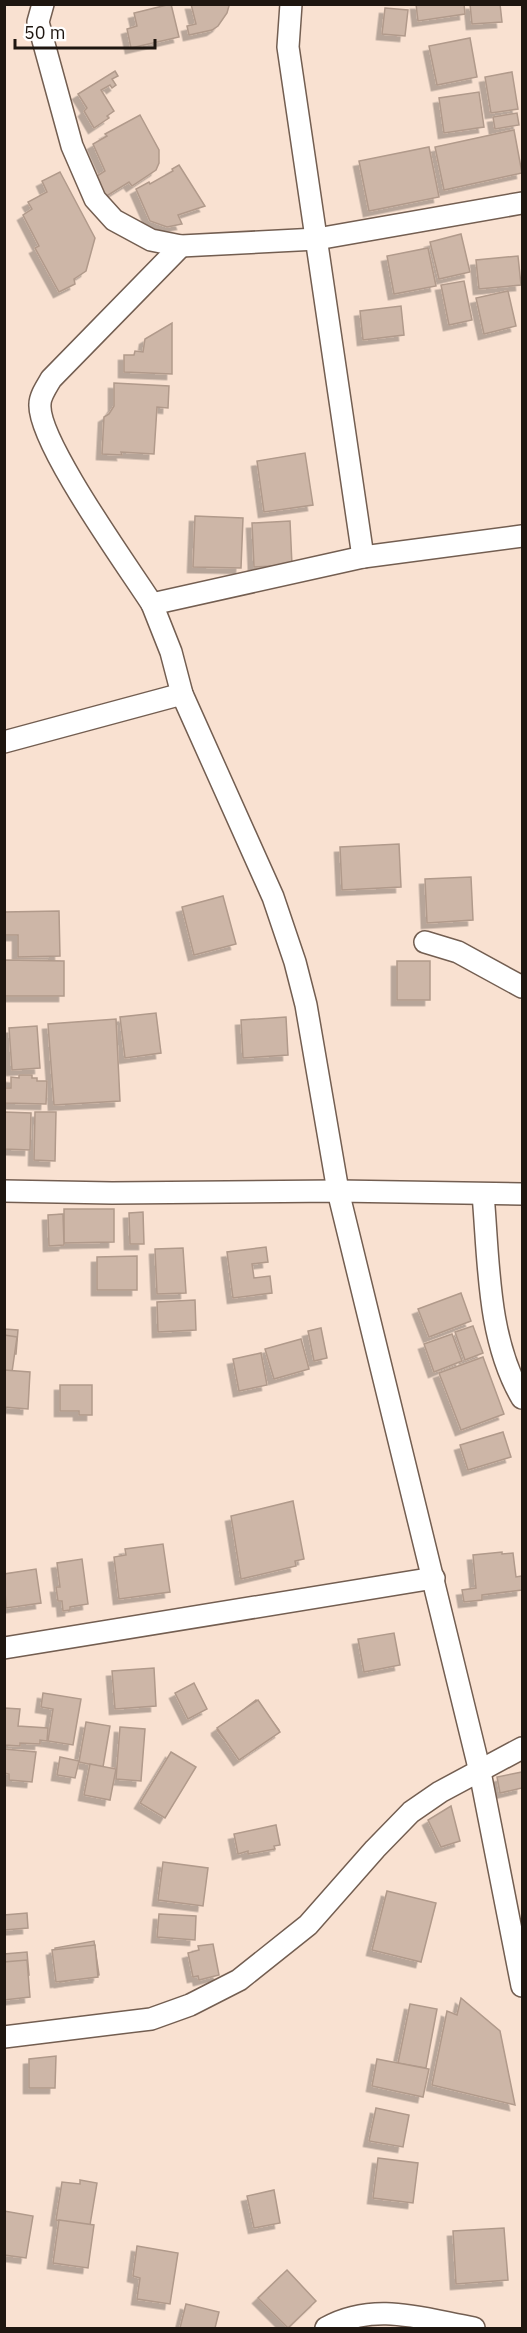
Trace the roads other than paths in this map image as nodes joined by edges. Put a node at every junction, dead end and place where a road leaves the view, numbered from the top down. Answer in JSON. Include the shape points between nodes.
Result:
{"nodes":[{"id":1,"x":43,"y":4,"type":"edge"},
{"id":2,"x":291,"y":4,"type":"edge"},
{"id":3,"x":522,"y":203,"type":"edge"},
{"id":4,"x":317,"y":239,"type":"junction"},
{"id":5,"x":181,"y":246,"type":"junction"},
{"id":6,"x":522,"y":536,"type":"edge"},
{"id":7,"x":363,"y":557,"type":"junction"},
{"id":8,"x":152,"y":604,"type":"junction"},
{"id":9,"x":182,"y":693,"type":"junction"},
{"id":10,"x":4,"y":742,"type":"edge"},
{"id":11,"x":425,"y":942,"type":"dead end"},
{"id":12,"x":522,"y":987,"type":"edge"},
{"id":13,"x":4,"y":1191,"type":"edge"},
{"id":14,"x":338,"y":1191,"type":"junction"},
{"id":15,"x":483,"y":1194,"type":"junction"},
{"id":16,"x":522,"y":1194,"type":"edge"},
{"id":17,"x":522,"y":1398,"type":"edge"},
{"id":18,"x":434,"y":1578,"type":"junction"},
{"id":19,"x":4,"y":1648,"type":"edge"},
{"id":20,"x":522,"y":1748,"type":"edge"},
{"id":21,"x":480,"y":1772,"type":"junction"},
{"id":22,"x":522,"y":1986,"type":"edge"},
{"id":23,"x":4,"y":2037,"type":"edge"},
{"id":24,"x":326,"y":2328,"type":"edge"},
{"id":25,"x":474,"y":2328,"type":"edge"}],
"edges":[{"from":1,"to":5,"type":"street","via":[[38,22],[72,146],[95,199],[114,220],[151,240]]},
{"from":2,"to":4,"type":"street","via":[[288,46]]},
{"from":3,"to":4,"type":"street"},
{"from":4,"to":5,"type":"street"},
{"from":4,"to":7,"type":"street"},
{"from":5,"to":8,"type":"street","via":[[51,379],[40,404],[46,432],[66,471]]},
{"from":6,"to":7,"type":"street"},
{"from":7,"to":8,"type":"street"},
{"from":8,"to":9,"type":"street"},
{"from":9,"to":10,"type":"street"},
{"from":9,"to":14,"type":"street","via":[[285,928],[306,1005]]},
{"from":11,"to":12,"type":"street","via":[[458,952]]},
{"from":13,"to":14,"type":"street"},
{"from":14,"to":15,"type":"street"},
{"from":14,"to":18,"type":"street"},
{"from":15,"to":16,"type":"street"},
{"from":15,"to":17,"type":"street","via":[[494,1312],[503,1352]]},
{"from":18,"to":19,"type":"street"},
{"from":18,"to":21,"type":"street"},
{"from":20,"to":21,"type":"street"},
{"from":21,"to":22,"type":"street"},
{"from":21,"to":23,"type":"street","via":[[411,1812],[308,1925],[239,1980],[190,2005],[151,2019]]},
{"from":24,"to":25,"type":"street","via":[[350,2318],[390,2312]]}]}
